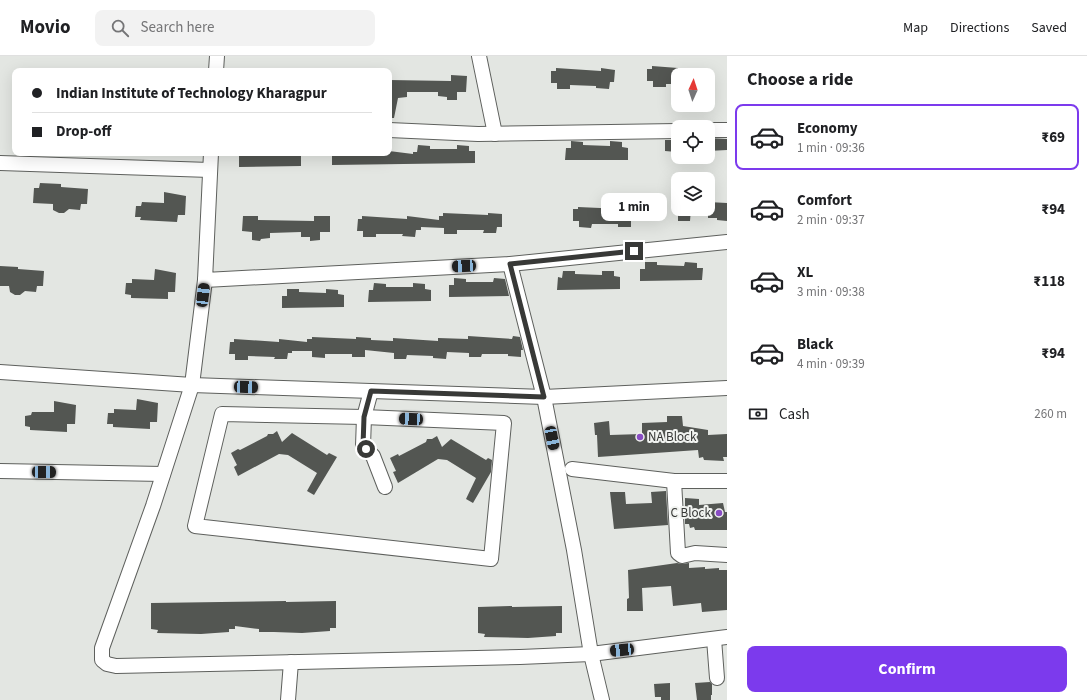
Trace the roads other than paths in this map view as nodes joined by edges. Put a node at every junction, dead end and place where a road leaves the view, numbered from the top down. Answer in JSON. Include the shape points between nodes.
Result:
{"nodes":[{"id":1,"x":217,"y":56,"type":"edge"},
{"id":2,"x":479,"y":56,"type":"edge"},
{"id":3,"x":216,"y":68,"type":"edge"},
{"id":4,"x":392,"y":130,"type":"edge"},
{"id":5,"x":671,"y":130,"type":"edge"},
{"id":6,"x":715,"y":130,"type":"edge"},
{"id":7,"x":727,"y":130,"type":"edge"},
{"id":8,"x":494,"y":134,"type":"junction"},
{"id":9,"x":211,"y":156,"type":"edge"},
{"id":10,"x":0,"y":163,"type":"edge"},
{"id":11,"x":210,"y":170,"type":"junction"},
{"id":12,"x":727,"y":242,"type":"edge"},
{"id":13,"x":510,"y":264,"type":"junction"},
{"id":14,"x":205,"y":280,"type":"junction"},
{"id":15,"x":0,"y":372,"type":"edge"},
{"id":16,"x":192,"y":385,"type":"junction"},
{"id":17,"x":727,"y":388,"type":"edge"},
{"id":18,"x":371,"y":391,"type":"junction"},
{"id":19,"x":544,"y":397,"type":"junction"},
{"id":20,"x":364,"y":417,"type":"junction"},
{"id":21,"x":572,"y":469,"type":"dead end"},
{"id":22,"x":0,"y":471,"type":"edge"},
{"id":23,"x":163,"y":474,"type":"junction"},
{"id":24,"x":674,"y":481,"type":"junction"},
{"id":25,"x":727,"y":481,"type":"edge"},
{"id":26,"x":385,"y":487,"type":"dead end"},
{"id":27,"x":727,"y":555,"type":"edge"},
{"id":28,"x":720,"y":638,"type":"edge"},
{"id":29,"x":591,"y":654,"type":"junction"},
{"id":30,"x":291,"y":662,"type":"junction"},
{"id":31,"x":717,"y":678,"type":"dead end"},
{"id":32,"x":288,"y":700,"type":"edge"},
{"id":33,"x":602,"y":700,"type":"edge"}],
"edges":[{"from":1,"to":3,"type":"street"},
{"from":2,"to":8,"type":"street"},
{"from":4,"to":8,"type":"street"},
{"from":5,"to":8,"type":"street"},
{"from":6,"to":7,"type":"street"},
{"from":9,"to":11,"type":"street"},
{"from":10,"to":11,"type":"street"},
{"from":11,"to":14,"type":"street"},
{"from":12,"to":13,"type":"street"},
{"from":13,"to":14,"type":"street"},
{"from":13,"to":19,"type":"street"},
{"from":14,"to":16,"type":"street"},
{"from":15,"to":16,"type":"street"},
{"from":16,"to":18,"type":"street"},
{"from":16,"to":23,"type":"street"},
{"from":17,"to":19,"type":"street"},
{"from":18,"to":19,"type":"street"},
{"from":18,"to":20,"type":"street"},
{"from":19,"to":29,"type":"street"},
{"from":20,"to":20,"type":"street","via":[[504,423],[491,559],[195,526],[222,414]]},
{"from":20,"to":26,"type":"street","via":[[363,446],[373,456]]},
{"from":21,"to":24,"type":"street"},
{"from":22,"to":23,"type":"street"},
{"from":23,"to":30,"type":"street","via":[[102,648],[102,660],[116,666]]},
{"from":24,"to":25,"type":"street"},
{"from":24,"to":27,"type":"street","via":[[678,553],[682,556],[695,553]]},
{"from":28,"to":29,"type":"street"},
{"from":28,"to":31,"type":"street"},
{"from":29,"to":30,"type":"street"},
{"from":29,"to":33,"type":"street"},
{"from":30,"to":32,"type":"street"}]}
